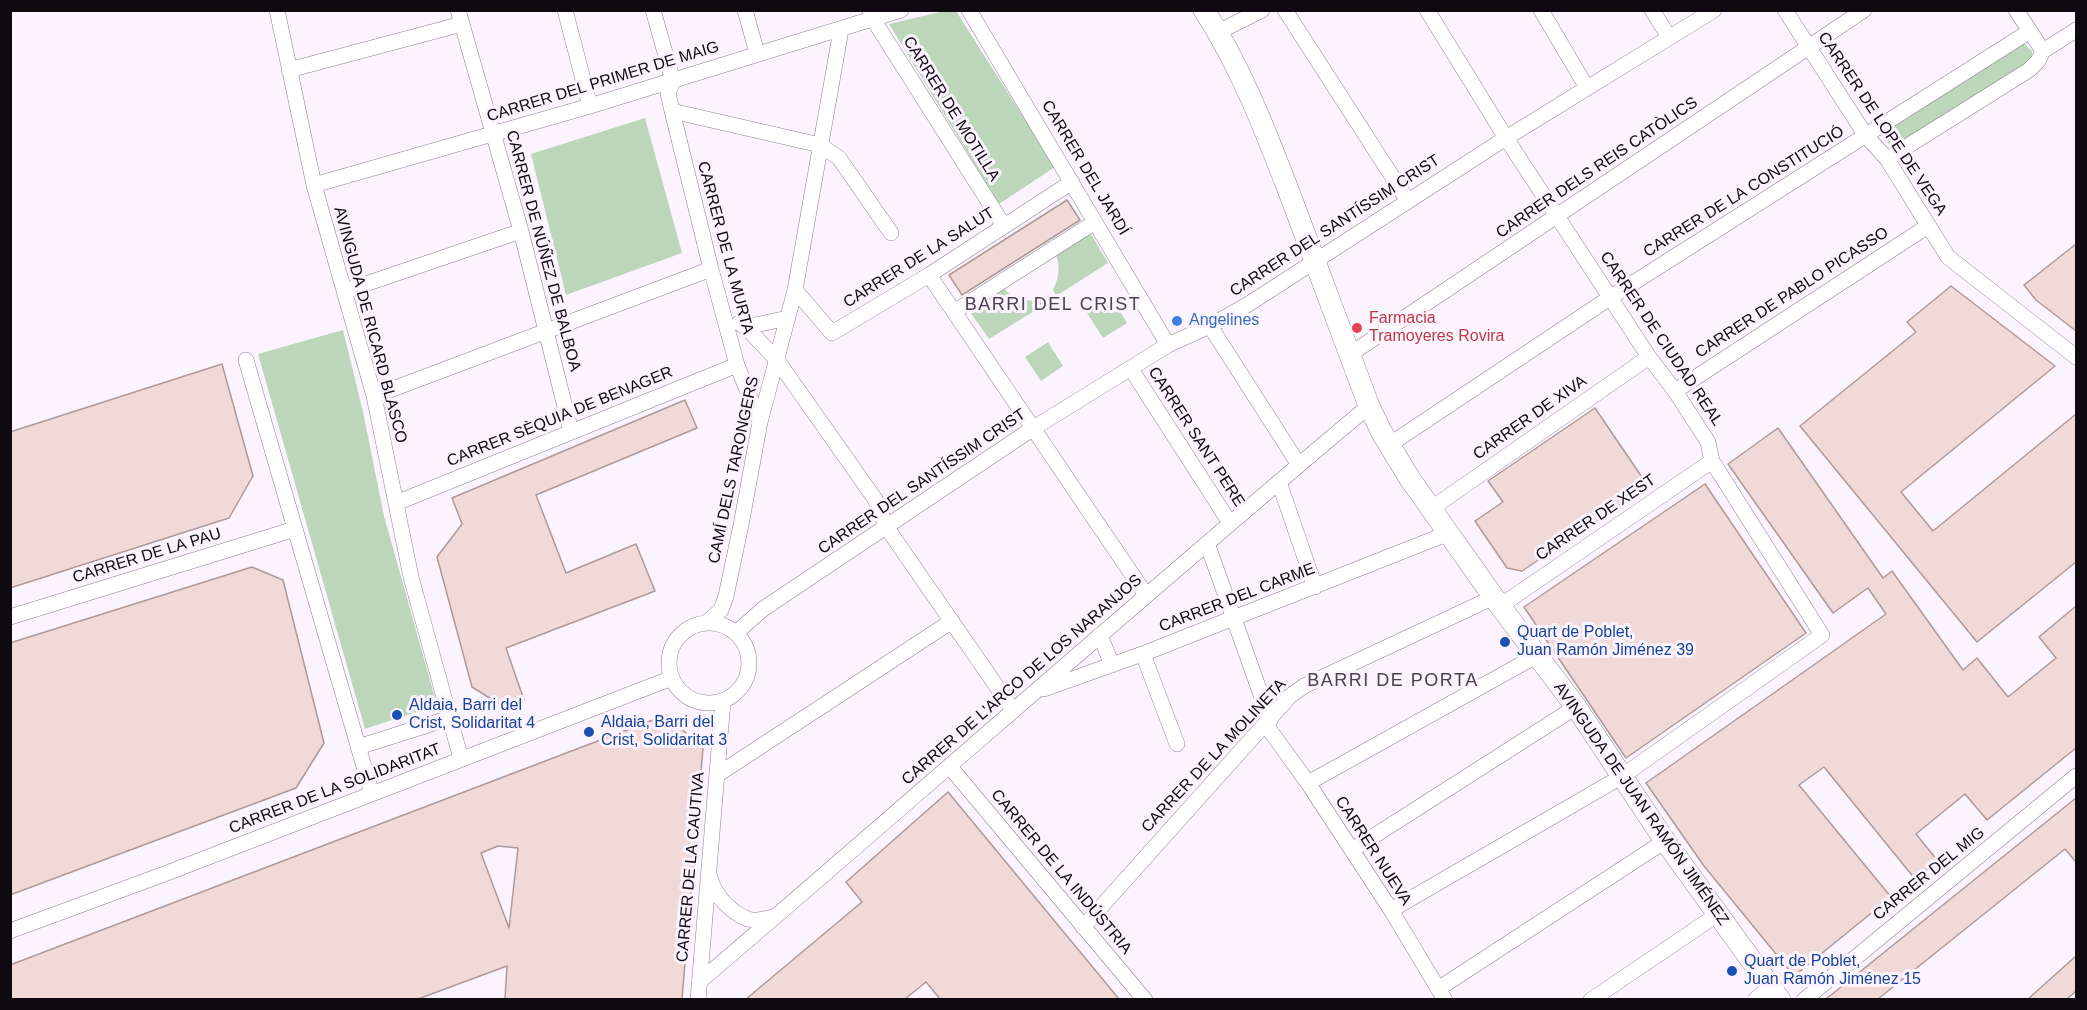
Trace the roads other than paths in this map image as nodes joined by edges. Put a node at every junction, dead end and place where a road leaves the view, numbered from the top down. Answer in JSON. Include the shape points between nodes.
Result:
{"nodes":[{"id":1,"x":277,"y":10,"type":"edge"},
{"id":2,"x":565,"y":10,"type":"edge"},
{"id":3,"x":653,"y":10,"type":"edge"},
{"id":4,"x":746,"y":10,"type":"edge"},
{"id":5,"x":901,"y":10,"type":"edge"},
{"id":6,"x":969,"y":10,"type":"edge"},
{"id":7,"x":1204,"y":10,"type":"edge"},
{"id":8,"x":1262,"y":10,"type":"edge"},
{"id":9,"x":1285,"y":10,"type":"edge"},
{"id":10,"x":1428,"y":10,"type":"edge"},
{"id":11,"x":1541,"y":10,"type":"edge"},
{"id":12,"x":1652,"y":10,"type":"edge"},
{"id":13,"x":1714,"y":10,"type":"edge"},
{"id":14,"x":1785,"y":10,"type":"edge"},
{"id":15,"x":1864,"y":10,"type":"edge"},
{"id":16,"x":2016,"y":10,"type":"edge"},
{"id":17,"x":872,"y":15,"type":"edge"},
{"id":18,"x":460,"y":17,"type":"edge"},
{"id":19,"x":841,"y":30,"type":"junction"},
{"id":20,"x":2076,"y":30,"type":"edge"},
{"id":21,"x":2030,"y":31,"type":"junction"},
{"id":22,"x":1218,"y":32,"type":"junction"},
{"id":23,"x":1669,"y":37,"type":"junction"},
{"id":24,"x":1809,"y":47,"type":"junction"},
{"id":25,"x":2043,"y":51,"type":"junction"},
{"id":26,"x":758,"y":53,"type":"junction"},
{"id":27,"x":289,"y":70,"type":"junction"},
{"id":28,"x":673,"y":81,"type":"junction"},
{"id":29,"x":1587,"y":88,"type":"junction"},
{"id":30,"x":591,"y":106,"type":"junction"},
{"id":31,"x":672,"y":111,"type":"junction"},
{"id":32,"x":494,"y":134,"type":"junction"},
{"id":33,"x":1866,"y":136,"type":"junction"},
{"id":34,"x":1506,"y":138,"type":"junction"},
{"id":35,"x":820,"y":145,"type":"junction"},
{"id":36,"x":1887,"y":159,"type":"junction"},
{"id":37,"x":1072,"y":182,"type":"junction"},
{"id":38,"x":314,"y":185,"type":"junction"},
{"id":39,"x":1408,"y":201,"type":"junction"},
{"id":40,"x":1557,"y":216,"type":"junction"},
{"id":41,"x":1095,"y":222,"type":"junction"},
{"id":42,"x":1004,"y":226,"type":"junction"},
{"id":43,"x":1928,"y":226,"type":"junction"},
{"id":44,"x":521,"y":231,"type":"junction"},
{"id":45,"x":891,"y":232,"type":"dead end"},
{"id":46,"x":1316,"y":262,"type":"junction"},
{"id":47,"x":711,"y":269,"type":"junction"},
{"id":48,"x":929,"y":275,"type":"junction"},
{"id":49,"x":795,"y":290,"type":"junction"},
{"id":50,"x":345,"y":291,"type":"junction"},
{"id":51,"x":1611,"y":297,"type":"junction"},
{"id":52,"x":954,"y":312,"type":"junction"},
{"id":53,"x":724,"y":314,"type":"junction"},
{"id":54,"x":788,"y":318,"type":"junction"},
{"id":55,"x":1210,"y":326,"type":"junction"},
{"id":56,"x":746,"y":327,"type":"junction"},
{"id":57,"x":547,"y":332,"type":"junction"},
{"id":58,"x":1168,"y":345,"type":"junction"},
{"id":59,"x":1349,"y":355,"type":"junction"},
{"id":60,"x":1649,"y":357,"type":"junction"},
{"id":61,"x":2076,"y":357,"type":"edge"},
{"id":62,"x":246,"y":360,"type":"dead end"},
{"id":63,"x":777,"y":360,"type":"junction"},
{"id":64,"x":737,"y":365,"type":"junction"},
{"id":65,"x":1131,"y":369,"type":"junction"},
{"id":66,"x":1675,"y":391,"type":"junction"},
{"id":67,"x":374,"y":396,"type":"junction"},
{"id":68,"x":1369,"y":406,"type":"junction"},
{"id":69,"x":760,"y":422,"type":"junction"},
{"id":70,"x":1032,"y":429,"type":"junction"},
{"id":71,"x":571,"y":431,"type":"junction"},
{"id":72,"x":1389,"y":445,"type":"junction"},
{"id":73,"x":1712,"y":461,"type":"junction"},
{"id":74,"x":1299,"y":465,"type":"junction"},
{"id":75,"x":1279,"y":482,"type":"junction"},
{"id":76,"x":396,"y":504,"type":"junction"},
{"id":77,"x":1432,"y":508,"type":"junction"},
{"id":78,"x":1230,"y":524,"type":"junction"},
{"id":79,"x":887,"y":528,"type":"junction"},
{"id":80,"x":295,"y":530,"type":"junction"},
{"id":81,"x":1449,"y":533,"type":"junction"},
{"id":82,"x":1207,"y":543,"type":"junction"},
{"id":83,"x":1315,"y":587,"type":"junction"},
{"id":84,"x":1146,"y":595,"type":"junction"},
{"id":85,"x":1497,"y":602,"type":"junction"},
{"id":86,"x":10,"y":617,"type":"edge"},
{"id":87,"x":1234,"y":619,"type":"junction"},
{"id":88,"x":952,"y":621,"type":"junction"},
{"id":89,"x":706,"y":623,"type":"junction"},
{"id":90,"x":730,"y":629,"type":"junction"},
{"id":91,"x":1101,"y":635,"type":"junction"},
{"id":92,"x":1143,"y":654,"type":"junction"},
{"id":93,"x":1536,"y":656,"type":"junction"},
{"id":94,"x":1112,"y":665,"type":"junction"},
{"id":95,"x":672,"y":678,"type":"junction"},
{"id":96,"x":1036,"y":692,"type":"junction"},
{"id":97,"x":723,"y":701,"type":"junction"},
{"id":98,"x":1576,"y":707,"type":"junction"},
{"id":99,"x":1013,"y":710,"type":"junction"},
{"id":100,"x":450,"y":718,"type":"junction"},
{"id":101,"x":1268,"y":722,"type":"junction"},
{"id":102,"x":1177,"y":744,"type":"dead end"},
{"id":103,"x":358,"y":747,"type":"junction"},
{"id":104,"x":461,"y":759,"type":"junction"},
{"id":105,"x":951,"y":767,"type":"junction"},
{"id":106,"x":717,"y":775,"type":"junction"},
{"id":107,"x":2076,"y":776,"type":"edge"},
{"id":108,"x":1621,"y":777,"type":"junction"},
{"id":109,"x":1308,"y":783,"type":"junction"},
{"id":110,"x":372,"y":794,"type":"junction"},
{"id":111,"x":1665,"y":841,"type":"junction"},
{"id":112,"x":1352,"y":850,"type":"junction"},
{"id":113,"x":708,"y":872,"type":"junction"},
{"id":114,"x":1391,"y":910,"type":"junction"},
{"id":115,"x":1718,"y":914,"type":"junction"},
{"id":116,"x":778,"y":915,"type":"junction"},
{"id":117,"x":1083,"y":927,"type":"junction"},
{"id":118,"x":10,"y":931,"type":"edge"},
{"id":119,"x":699,"y":982,"type":"junction"},
{"id":120,"x":1441,"y":994,"type":"edge"},
{"id":121,"x":1769,"y":995,"type":"edge"},
{"id":122,"x":698,"y":999,"type":"edge"},
{"id":123,"x":1145,"y":999,"type":"edge"},
{"id":124,"x":1591,"y":999,"type":"edge"},
{"id":125,"x":1804,"y":999,"type":"edge"}],
"edges":[{"from":1,"to":27,"type":"street","name":"AVINGUDA DE RICARD BLASCO"},
{"from":2,"to":30,"type":"street"},
{"from":3,"to":28,"type":"street","name":"CARRER DE LA MURTA"},
{"from":4,"to":26,"type":"street"},
{"from":5,"to":17,"type":"street","name":"CARRER DEL PRIMER DE MAIG"},
{"from":6,"to":37,"type":"street","name":"CARRER DEL JARDÍ"},
{"from":7,"to":22,"type":"street","name":"AVINGUDA DE JUAN RAMÓN JIMÉNEZ"},
{"from":8,"to":22,"type":"street"},
{"from":9,"to":39,"type":"street"},
{"from":10,"to":34,"type":"street","name":"CARRER DE CIUDAD REAL"},
{"from":11,"to":29,"type":"street"},
{"from":12,"to":23,"type":"street"},
{"from":13,"to":23,"type":"street","name":"CARRER DEL SANTÍSSIM CRIST"},
{"from":14,"to":24,"type":"street","name":"CARRER DE LOPE DE VEGA"},
{"from":15,"to":24,"type":"street","name":"CARRER DELS REIS CATÒLICS"},
{"from":16,"to":21,"type":"street"},
{"from":17,"to":19,"type":"street","name":"CARRER DEL PRIMER DE MAIG"},
{"from":17,"to":42,"type":"street","name":"CARRER DE MOTILLA"},
{"from":18,"to":27,"type":"street"},
{"from":18,"to":32,"type":"street","name":"CARRER DE NÚÑEZ DE BALBOA"},
{"from":19,"to":26,"type":"street","name":"CARRER DEL PRIMER DE MAIG"},
{"from":19,"to":35,"type":"street","name":"CAMÍ DELS TARONGERS"},
{"from":20,"to":25,"type":"street"},
{"from":21,"to":25,"type":"street"},
{"from":21,"to":33,"type":"street","name":"CARRER DE LA CONSTITUCIÓ"},
{"from":22,"to":46,"type":"street","name":"AVINGUDA DE JUAN RAMÓN JIMÉNEZ","via":[[1251,97]]},
{"from":23,"to":29,"type":"street","name":"CARRER DEL SANTÍSSIM CRIST"},
{"from":24,"to":33,"type":"street","name":"CARRER DE LOPE DE VEGA"},
{"from":24,"to":40,"type":"street","name":"CARRER DELS REIS CATÒLICS"},
{"from":25,"to":36,"type":"street","via":[[2029,70]]},
{"from":26,"to":28,"type":"street","name":"CARRER DEL PRIMER DE MAIG"},
{"from":27,"to":38,"type":"street","name":"AVINGUDA DE RICARD BLASCO"},
{"from":28,"to":30,"type":"street","name":"CARRER DEL PRIMER DE MAIG"},
{"from":28,"to":31,"type":"street","name":"CARRER DE LA MURTA","via":[[668,93]]},
{"from":29,"to":34,"type":"street","name":"CARRER DEL SANTÍSSIM CRIST"},
{"from":30,"to":32,"type":"street","name":"CARRER DEL PRIMER DE MAIG"},
{"from":31,"to":35,"type":"street"},
{"from":31,"to":47,"type":"street","name":"CARRER DE LA MURTA"},
{"from":32,"to":38,"type":"street","name":"CARRER DEL PRIMER DE MAIG"},
{"from":32,"to":44,"type":"street","name":"CARRER DE NÚÑEZ DE BALBOA"},
{"from":33,"to":36,"type":"street","name":"CARRER DE LOPE DE VEGA"},
{"from":33,"to":51,"type":"street","name":"CARRER DE LA CONSTITUCIÓ"},
{"from":34,"to":39,"type":"street","name":"CARRER DEL SANTÍSSIM CRIST"},
{"from":34,"to":40,"type":"street","name":"CARRER DE CIUDAD REAL"},
{"from":35,"to":45,"type":"street","via":[[839,158]]},
{"from":35,"to":49,"type":"street","name":"CAMÍ DELS TARONGERS"},
{"from":36,"to":43,"type":"street","name":"CARRER DE LOPE DE VEGA"},
{"from":37,"to":41,"type":"street","name":"CARRER DEL JARDÍ"},
{"from":37,"to":42,"type":"street","name":"CARRER DE LA SALUT"},
{"from":38,"to":50,"type":"street","name":"AVINGUDA DE RICARD BLASCO"},
{"from":39,"to":46,"type":"street","name":"CARRER DEL SANTÍSSIM CRIST"},
{"from":40,"to":51,"type":"street","name":"CARRER DE CIUDAD REAL"},
{"from":40,"to":59,"type":"street","name":"CARRER DELS REIS CATÒLICS"},
{"from":41,"to":52,"type":"street"},
{"from":41,"to":58,"type":"street","name":"CARRER DEL JARDÍ"},
{"from":42,"to":48,"type":"street","name":"CARRER DE LA SALUT"},
{"from":43,"to":61,"type":"street","name":"CARRER DE LOPE DE VEGA","via":[[1948,257]]},
{"from":43,"to":66,"type":"street","name":"CARRER DE PABLO PICASSO"},
{"from":44,"to":50,"type":"street"},
{"from":44,"to":57,"type":"street","name":"CARRER DE NÚÑEZ DE BALBOA"},
{"from":46,"to":55,"type":"street","name":"CARRER DEL SANTÍSSIM CRIST"},
{"from":46,"to":59,"type":"street","name":"AVINGUDA DE JUAN RAMÓN JIMÉNEZ"},
{"from":47,"to":53,"type":"street","name":"CARRER DE LA MURTA"},
{"from":47,"to":57,"type":"street"},
{"from":48,"to":49,"type":"street","name":"CARRER DE LA SALUT","via":[[832,333]]},
{"from":48,"to":52,"type":"street"},
{"from":49,"to":54,"type":"street","name":"CAMÍ DELS TARONGERS"},
{"from":50,"to":67,"type":"street","name":"AVINGUDA DE RICARD BLASCO"},
{"from":51,"to":60,"type":"street","name":"CARRER DE CIUDAD REAL"},
{"from":51,"to":72,"type":"street","name":"CARRER DE LA CONSTITUCIÓ"},
{"from":52,"to":70,"type":"street"},
{"from":53,"to":56,"type":"street"},
{"from":53,"to":64,"type":"street","name":"CARRER DE LA MURTA"},
{"from":54,"to":56,"type":"street"},
{"from":54,"to":63,"type":"street","name":"CAMÍ DELS TARONGERS"},
{"from":55,"to":58,"type":"street","name":"CARRER DEL SANTÍSSIM CRIST"},
{"from":55,"to":74,"type":"street"},
{"from":56,"to":63,"type":"street"},
{"from":57,"to":67,"type":"street"},
{"from":57,"to":71,"type":"street","name":"CARRER DE NÚÑEZ DE BALBOA"},
{"from":58,"to":65,"type":"street","name":"CARRER DEL SANTÍSSIM CRIST"},
{"from":59,"to":68,"type":"street","name":"AVINGUDA DE JUAN RAMÓN JIMÉNEZ"},
{"from":60,"to":66,"type":"street","name":"CARRER DE CIUDAD REAL"},
{"from":60,"to":77,"type":"street","name":"CARRER DE XIVA"},
{"from":62,"to":80,"type":"street"},
{"from":63,"to":69,"type":"street","name":"CAMÍ DELS TARONGERS"},
{"from":63,"to":79,"type":"street","via":[[875,499]]},
{"from":64,"to":69,"type":"street","name":"CARRER DE LA MURTA"},
{"from":64,"to":71,"type":"street","name":"CARRER SÈQUIA DE BENAGER"},
{"from":65,"to":70,"type":"street","name":"CARRER DEL SANTÍSSIM CRIST"},
{"from":65,"to":78,"type":"street","name":"CARRER SANT PERE"},
{"from":66,"to":73,"type":"street","name":"CARRER DE CIUDAD REAL","via":[[1708,442]]},
{"from":67,"to":76,"type":"street","name":"AVINGUDA DE RICARD BLASCO"},
{"from":68,"to":72,"type":"street","name":"AVINGUDA DE JUAN RAMÓN JIMÉNEZ"},
{"from":68,"to":74,"type":"street","name":"CARRER DE L'ARCO DE LOS NARANJOS"},
{"from":69,"to":89,"type":"street","name":"CAMÍ DELS TARONGERS","via":[[726,596],[721,610]]},
{"from":70,"to":79,"type":"street","name":"CARRER DEL SANTÍSSIM CRIST"},
{"from":70,"to":84,"type":"street"},
{"from":71,"to":76,"type":"street","name":"CARRER SÈQUIA DE BENAGER"},
{"from":72,"to":77,"type":"street","name":"AVINGUDA DE JUAN RAMÓN JIMÉNEZ"},
{"from":73,"to":85,"type":"street","name":"CARRER DE XEST"},
{"from":73,"to":108,"type":"street","name":"CARRER DE CIUDAD REAL","via":[[1822,635]]},
{"from":74,"to":75,"type":"street","name":"CARRER DE L'ARCO DE LOS NARANJOS"},
{"from":75,"to":78,"type":"street","name":"CARRER DE L'ARCO DE LOS NARANJOS"},
{"from":75,"to":83,"type":"street"},
{"from":76,"to":100,"type":"street","name":"AVINGUDA DE RICARD BLASCO","via":[[411,577]]},
{"from":77,"to":81,"type":"street","name":"AVINGUDA DE JUAN RAMÓN JIMÉNEZ"},
{"from":78,"to":82,"type":"street","name":"CARRER DE L'ARCO DE LOS NARANJOS"},
{"from":79,"to":88,"type":"street"},
{"from":79,"to":90,"type":"street","name":"CARRER DEL SANTÍSSIM CRIST"},
{"from":80,"to":86,"type":"street","name":"CARRER DE LA PAU"},
{"from":80,"to":103,"type":"street"},
{"from":81,"to":83,"type":"street","name":"CARRER DEL CARME"},
{"from":81,"to":85,"type":"street","name":"AVINGUDA DE JUAN RAMÓN JIMÉNEZ"},
{"from":82,"to":84,"type":"street","name":"CARRER DE L'ARCO DE LOS NARANJOS"},
{"from":82,"to":87,"type":"street","name":"CARRER NUEVA"},
{"from":83,"to":87,"type":"street","name":"CARRER DEL CARME"},
{"from":84,"to":91,"type":"street","name":"CARRER DE L'ARCO DE LOS NARANJOS"},
{"from":85,"to":93,"type":"street","name":"AVINGUDA DE JUAN RAMÓN JIMÉNEZ"},
{"from":85,"to":101,"type":"street","name":"CARRER DE LA MOLINETA","via":[[1304,687],[1290,696]]},
{"from":87,"to":92,"type":"street","name":"CARRER DEL CARME"},
{"from":87,"to":101,"type":"street","name":"CARRER NUEVA"},
{"from":88,"to":99,"type":"street"},
{"from":88,"to":106,"type":"street"},
{"from":89,"to":90,"type":"street"},
{"from":89,"to":95,"type":"street","via":[[689,629],[675,642],[669,660]]},
{"from":90,"to":97,"type":"street","via":[[748,650],[749,670],[740,689]]},
{"from":91,"to":94,"type":"street"},
{"from":91,"to":96,"type":"street","name":"CARRER DE L'ARCO DE LOS NARANJOS"},
{"from":92,"to":94,"type":"street","name":"CARRER DEL CARME"},
{"from":92,"to":102,"type":"street"},
{"from":93,"to":98,"type":"street","name":"AVINGUDA DE JUAN RAMÓN JIMÉNEZ"},
{"from":93,"to":109,"type":"street"},
{"from":94,"to":96,"type":"street","name":"CARRER DEL CARME"},
{"from":95,"to":97,"type":"street","via":[[693,700]]},
{"from":95,"to":104,"type":"street","name":"CARRER DE LA SOLIDARITAT"},
{"from":96,"to":99,"type":"street","name":"CARRER DE L'ARCO DE LOS NARANJOS"},
{"from":97,"to":106,"type":"street","name":"CARRER DE LA CAUTIVA"},
{"from":98,"to":108,"type":"street","name":"AVINGUDA DE JUAN RAMÓN JIMÉNEZ"},
{"from":98,"to":112,"type":"street"},
{"from":99,"to":105,"type":"street","name":"CARRER DE L'ARCO DE LOS NARANJOS"},
{"from":100,"to":103,"type":"street"},
{"from":100,"to":104,"type":"street","name":"AVINGUDA DE RICARD BLASCO"},
{"from":101,"to":109,"type":"street","name":"CARRER NUEVA"},
{"from":101,"to":117,"type":"street","name":"CARRER DE LA MOLINETA"},
{"from":103,"to":110,"type":"street"},
{"from":104,"to":110,"type":"street","name":"CARRER DE LA SOLIDARITAT"},
{"from":105,"to":116,"type":"street","name":"CARRER DE L'ARCO DE LOS NARANJOS"},
{"from":105,"to":117,"type":"street","name":"CARRER DE LA INDÚSTRIA"},
{"from":106,"to":113,"type":"street","name":"CARRER DE LA CAUTIVA"},
{"from":107,"to":125,"type":"street","name":"CARRER DEL MIG"},
{"from":108,"to":111,"type":"street","name":"AVINGUDA DE JUAN RAMÓN JIMÉNEZ"},
{"from":108,"to":114,"type":"street"},
{"from":109,"to":112,"type":"street","name":"CARRER NUEVA"},
{"from":110,"to":118,"type":"street","name":"CARRER DE LA SOLIDARITAT"},
{"from":111,"to":115,"type":"street","name":"AVINGUDA DE JUAN RAMÓN JIMÉNEZ"},
{"from":111,"to":120,"type":"street"},
{"from":112,"to":114,"type":"street","name":"CARRER NUEVA"},
{"from":113,"to":116,"type":"street","via":[[718,897],[748,919]]},
{"from":113,"to":119,"type":"street","name":"CARRER DE LA CAUTIVA"},
{"from":114,"to":120,"type":"street","name":"CARRER NUEVA"},
{"from":115,"to":121,"type":"street","name":"AVINGUDA DE JUAN RAMÓN JIMÉNEZ"},
{"from":115,"to":124,"type":"street"},
{"from":116,"to":119,"type":"street","name":"CARRER DE L'ARCO DE LOS NARANJOS"},
{"from":117,"to":123,"type":"street","name":"CARRER DE LA INDÚSTRIA"},
{"from":119,"to":122,"type":"street","name":"CARRER DE LA CAUTIVA"}]}
